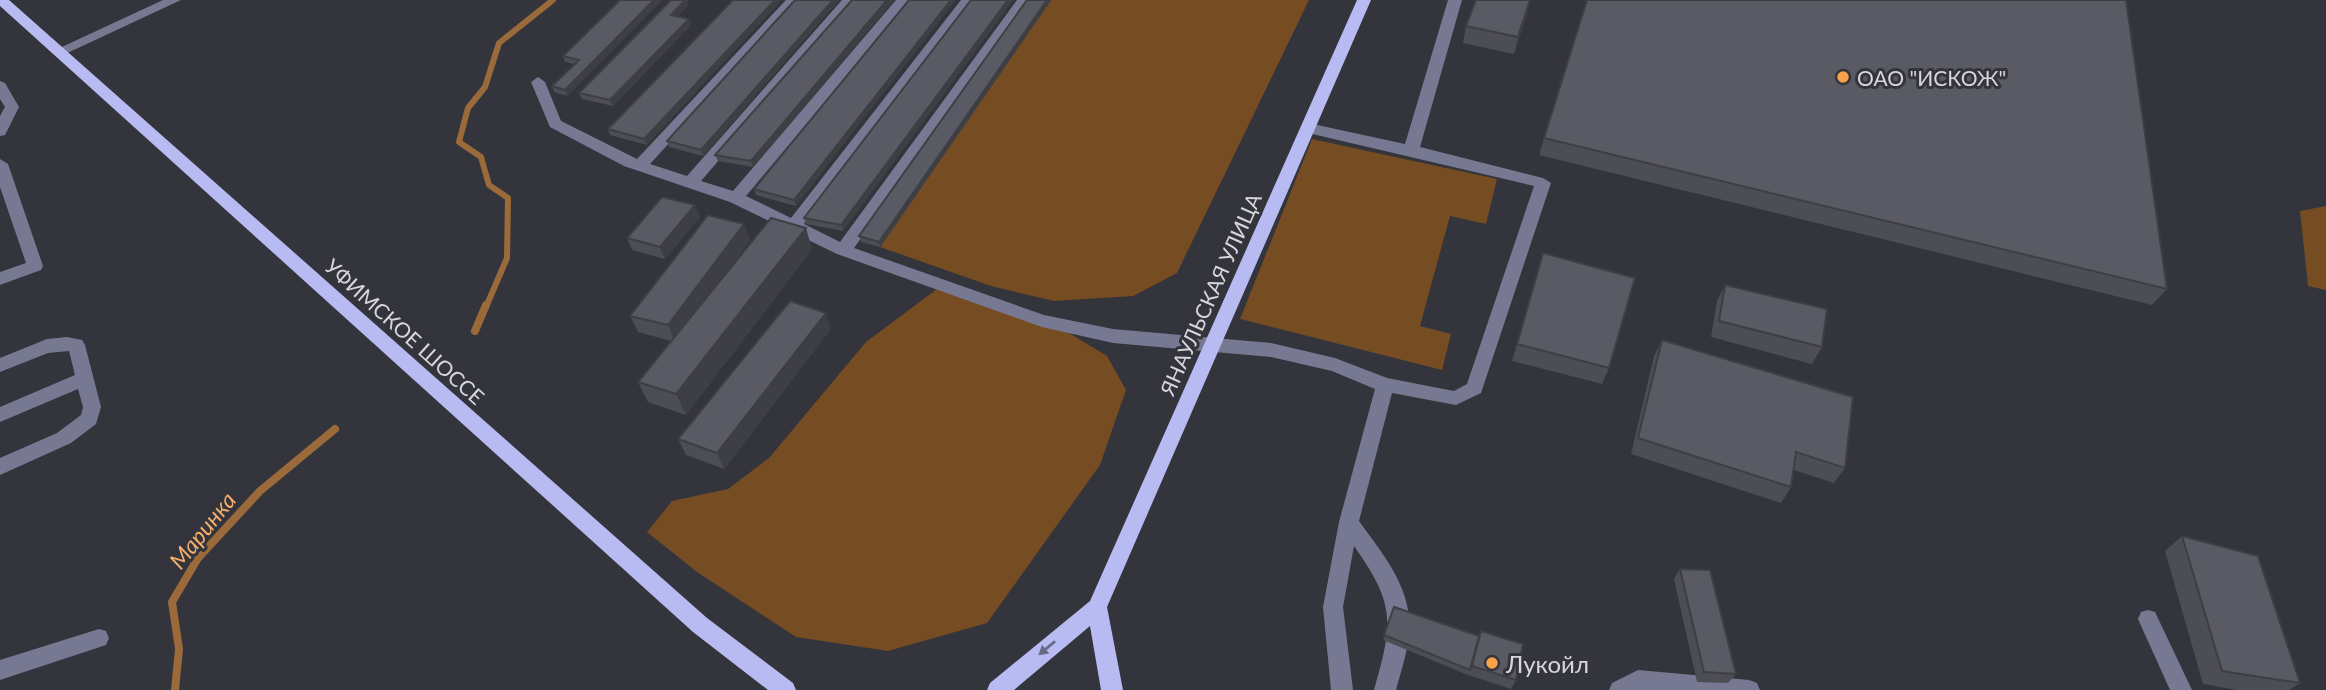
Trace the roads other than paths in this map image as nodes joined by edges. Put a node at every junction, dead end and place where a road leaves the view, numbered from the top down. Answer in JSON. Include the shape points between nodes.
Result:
{"nodes":[{"id":1,"x":1,"y":0,"type":"edge"},
{"id":2,"x":174,"y":0,"type":"edge"},
{"id":3,"x":793,"y":0,"type":"edge"},
{"id":4,"x":849,"y":0,"type":"edge"},
{"id":5,"x":903,"y":0,"type":"edge"},
{"id":6,"x":968,"y":0,"type":"edge"},
{"id":7,"x":1024,"y":0,"type":"edge"},
{"id":8,"x":1364,"y":0,"type":"edge"},
{"id":9,"x":1455,"y":0,"type":"edge"},
{"id":10,"x":58,"y":52,"type":"junction"},
{"id":11,"x":538,"y":82,"type":"dead end"},
{"id":12,"x":0,"y":86,"type":"edge"},
{"id":13,"x":1308,"y":128,"type":"junction"},
{"id":14,"x":0,"y":131,"type":"edge"},
{"id":15,"x":1411,"y":150,"type":"junction"},
{"id":16,"x":0,"y":164,"type":"edge"},
{"id":17,"x":639,"y":166,"type":"junction"},
{"id":18,"x":691,"y":182,"type":"junction"},
{"id":19,"x":736,"y":198,"type":"junction"},
{"id":20,"x":793,"y":227,"type":"junction"},
{"id":21,"x":843,"y":250,"type":"junction"},
{"id":22,"x":0,"y":279,"type":"edge"},
{"id":23,"x":1213,"y":344,"type":"junction"},
{"id":24,"x":0,"y":365,"type":"edge"},
{"id":25,"x":85,"y":379,"type":"junction"},
{"id":26,"x":1385,"y":385,"type":"junction"},
{"id":27,"x":0,"y":415,"type":"edge"},
{"id":28,"x":0,"y":467,"type":"edge"},
{"id":29,"x":1349,"y":522,"type":"junction"},
{"id":30,"x":1097,"y":607,"type":"junction"},
{"id":31,"x":2148,"y":619,"type":"dead end"},
{"id":32,"x":99,"y":638,"type":"dead end"},
{"id":33,"x":0,"y":670,"type":"edge"},
{"id":34,"x":785,"y":690,"type":"edge"},
{"id":35,"x":998,"y":690,"type":"edge"},
{"id":36,"x":1112,"y":690,"type":"edge"},
{"id":37,"x":1342,"y":690,"type":"edge"},
{"id":38,"x":1385,"y":690,"type":"edge"},
{"id":39,"x":1620,"y":690,"type":"edge"},
{"id":40,"x":1749,"y":690,"type":"edge"},
{"id":41,"x":2181,"y":690,"type":"edge"}],
"edges":[{"from":1,"to":10,"type":"main road","name":"УФИМСКОЕ ШОССЕ"},
{"from":2,"to":10,"type":"street"},
{"from":3,"to":17,"type":"street"},
{"from":4,"to":18,"type":"street"},
{"from":5,"to":19,"type":"street"},
{"from":6,"to":20,"type":"street"},
{"from":7,"to":21,"type":"street"},
{"from":8,"to":13,"type":"main road","name":"ЯНАУЛЬСКАЯ УЛИЦА"},
{"from":9,"to":15,"type":"street"},
{"from":10,"to":34,"type":"main road","name":"УФИМСКОЕ ШОССЕ","via":[[699,625]]},
{"from":11,"to":17,"type":"street","via":[[555,124]]},
{"from":12,"to":14,"type":"street","via":[[12,107]]},
{"from":13,"to":15,"type":"street"},
{"from":13,"to":23,"type":"main road","name":"ЯНАУЛЬСКАЯ УЛИЦА"},
{"from":15,"to":26,"type":"street","via":[[1543,183],[1475,388],[1457,398]]},
{"from":16,"to":22,"type":"street","via":[[35,266]]},
{"from":17,"to":18,"type":"street"},
{"from":18,"to":19,"type":"street"},
{"from":19,"to":20,"type":"street"},
{"from":20,"to":21,"type":"street"},
{"from":21,"to":23,"type":"street","via":[[1042,321],[1113,336]]},
{"from":23,"to":26,"type":"street","via":[[1271,350],[1335,365]]},
{"from":23,"to":30,"type":"main road","name":"ЯНАУЛЬСКАЯ УЛИЦА"},
{"from":24,"to":25,"type":"street","via":[[67,342],[76,345]]},
{"from":25,"to":27,"type":"street"},
{"from":25,"to":28,"type":"street","via":[[90,419],[64,438]]},
{"from":26,"to":29,"type":"street"},
{"from":29,"to":37,"type":"street","via":[[1333,607]]},
{"from":29,"to":38,"type":"street","via":[[1393,588],[1399,608],[1399,632]]},
{"from":30,"to":35,"type":"main road","one_way":true},
{"from":30,"to":36,"type":"main road"},
{"from":31,"to":41,"type":"street"},
{"from":32,"to":33,"type":"street"},
{"from":39,"to":40,"type":"street","via":[[1638,680]]}]}
